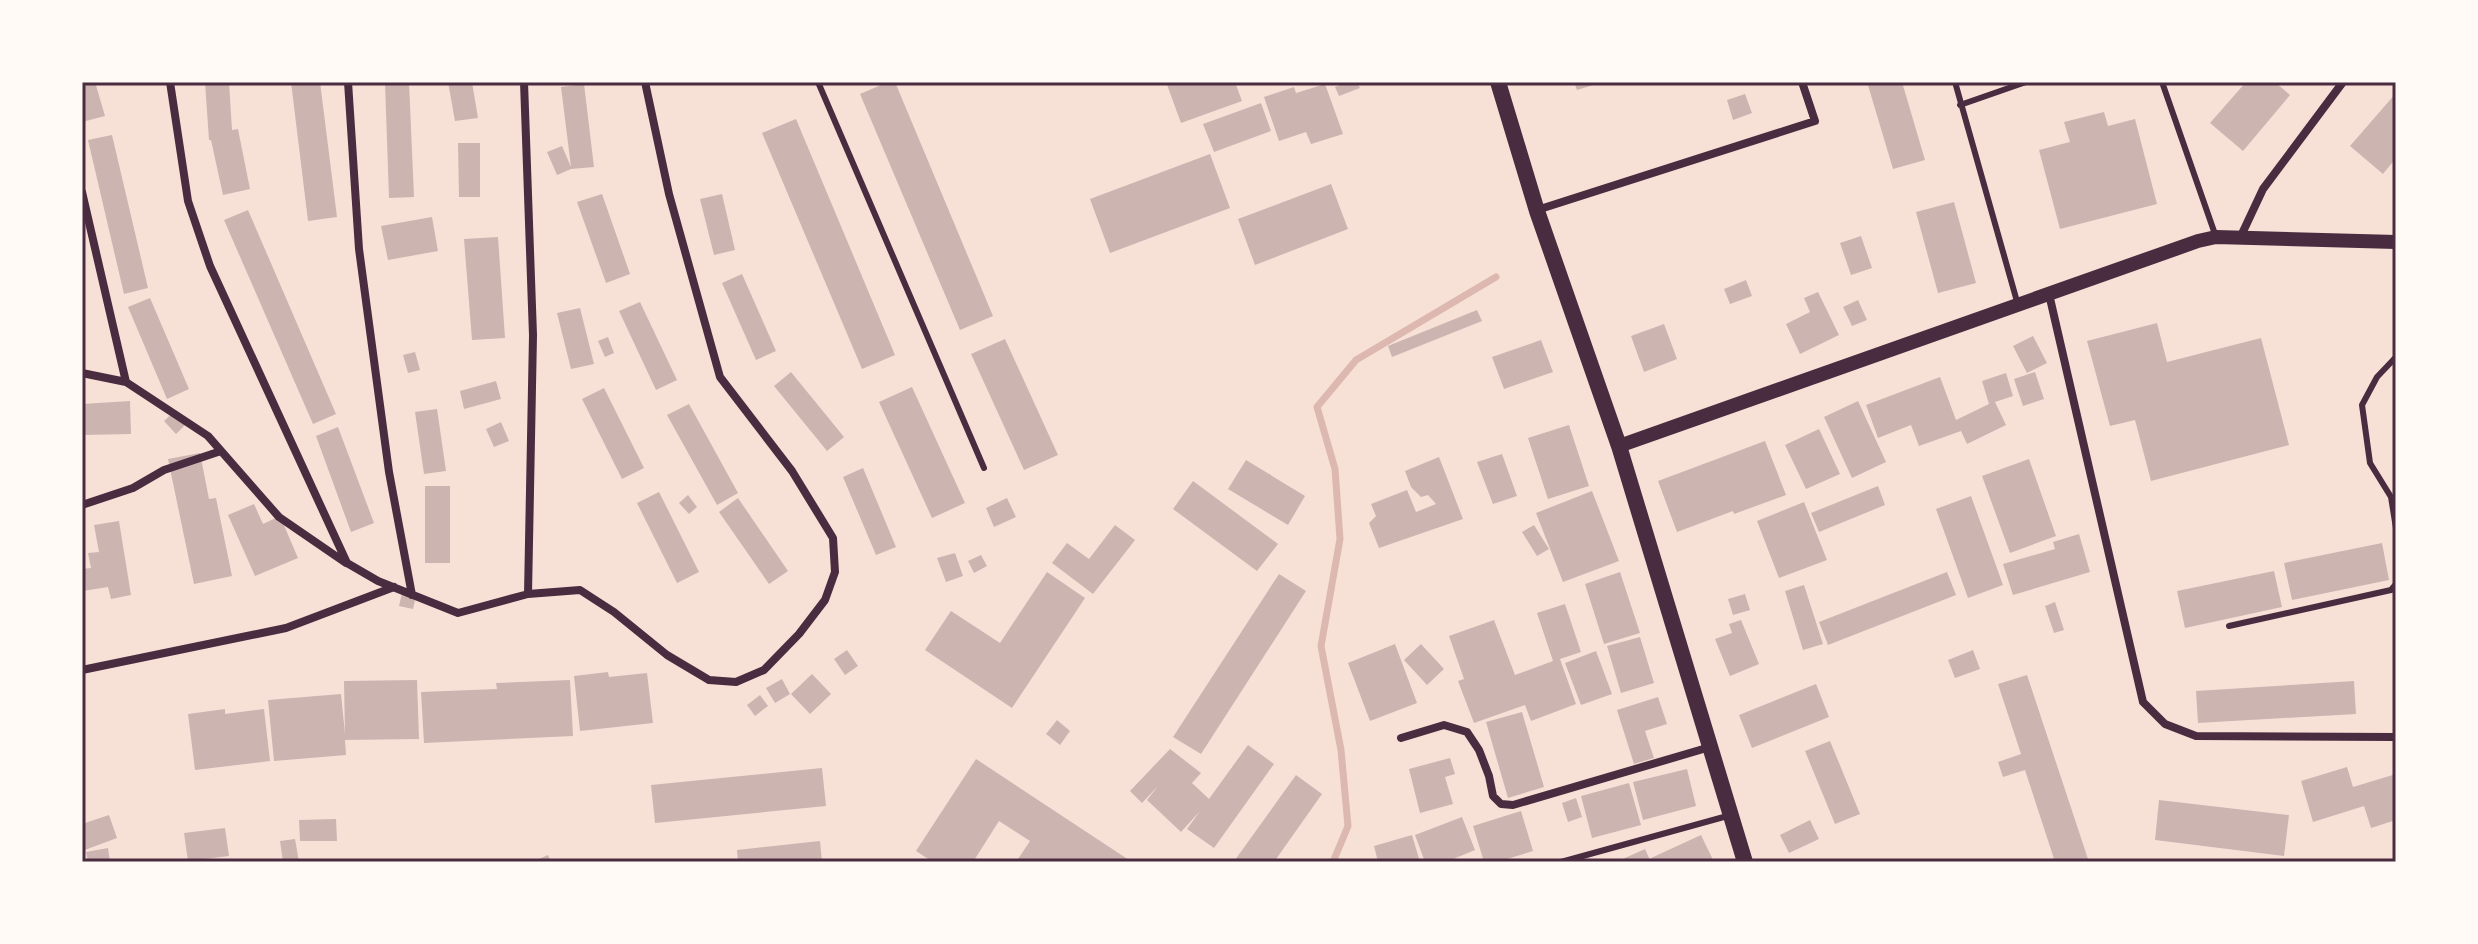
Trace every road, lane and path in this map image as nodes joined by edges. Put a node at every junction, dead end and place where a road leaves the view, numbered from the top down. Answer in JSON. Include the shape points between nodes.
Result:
{"nodes":[{"id":1,"x":170,"y":82,"type":"edge"},
{"id":2,"x":348,"y":82,"type":"edge"},
{"id":3,"x":524,"y":82,"type":"edge"},
{"id":4,"x":645,"y":82,"type":"edge"},
{"id":5,"x":818,"y":82,"type":"edge"},
{"id":6,"x":1498,"y":82,"type":"edge"},
{"id":7,"x":1802,"y":82,"type":"edge"},
{"id":8,"x":1955,"y":82,"type":"edge"},
{"id":9,"x":2026,"y":82,"type":"edge"},
{"id":10,"x":2162,"y":82,"type":"edge"},
{"id":11,"x":2343,"y":82,"type":"edge"},
{"id":12,"x":1960,"y":105,"type":"junction"},
{"id":13,"x":82,"y":192,"type":"edge"},
{"id":14,"x":1537,"y":211,"type":"junction"},
{"id":15,"x":2216,"y":237,"type":"junction"},
{"id":16,"x":2240,"y":238,"type":"junction"},
{"id":17,"x":2396,"y":242,"type":"edge"},
{"id":18,"x":2049,"y":294,"type":"junction"},
{"id":19,"x":2018,"y":305,"type":"junction"},
{"id":20,"x":2396,"y":357,"type":"edge"},
{"id":21,"x":82,"y":373,"type":"edge"},
{"id":22,"x":126,"y":382,"type":"junction"},
{"id":23,"x":1619,"y":446,"type":"junction"},
{"id":24,"x":221,"y":451,"type":"junction"},
{"id":25,"x":984,"y":468,"type":"dead end"},
{"id":26,"x":82,"y":505,"type":"edge"},
{"id":27,"x":2396,"y":528,"type":"edge"},
{"id":28,"x":347,"y":563,"type":"junction"},
{"id":29,"x":2396,"y":584,"type":"edge"},
{"id":30,"x":394,"y":587,"type":"junction"},
{"id":31,"x":528,"y":594,"type":"junction"},
{"id":32,"x":412,"y":595,"type":"junction"},
{"id":33,"x":2229,"y":626,"type":"dead end"},
{"id":34,"x":82,"y":670,"type":"edge"},
{"id":35,"x":2396,"y":737,"type":"edge"},
{"id":36,"x":1401,"y":738,"type":"dead end"},
{"id":37,"x":1710,"y":747,"type":"junction"},
{"id":38,"x":1731,"y":815,"type":"junction"},
{"id":39,"x":1561,"y":862,"type":"edge"},
{"id":40,"x":1745,"y":862,"type":"edge"}],
"edges":[{"from":1,"to":28,"type":"street","via":[[188,201],[210,266]]},
{"from":2,"to":32,"type":"street","via":[[359,249],[389,472]]},
{"from":3,"to":31,"type":"street","via":[[533,335]]},
{"from":4,"to":31,"type":"street","via":[[669,194],[720,377],[792,471],[833,538],[835,572],[825,600],[799,634],[764,670],[736,682],[709,680],[677,662],[580,590]]},
{"from":5,"to":25,"type":"lane"},
{"from":6,"to":14,"type":"main road"},
{"from":7,"to":14,"type":"street","via":[[1815,121]]},
{"from":8,"to":12,"type":"lane"},
{"from":9,"to":12,"type":"lane"},
{"from":10,"to":15,"type":"lane"},
{"from":11,"to":16,"type":"street","via":[[2263,189]]},
{"from":12,"to":19,"type":"lane"},
{"from":13,"to":22,"type":"street"},
{"from":14,"to":23,"type":"main road"},
{"from":15,"to":16,"type":"street"},
{"from":15,"to":18,"type":"street"},
{"from":16,"to":17,"type":"street"},
{"from":18,"to":19,"type":"street"},
{"from":18,"to":35,"type":"street","via":[[2143,702],[2165,724],[2196,736]]},
{"from":19,"to":23,"type":"street"},
{"from":20,"to":27,"type":"lane","via":[[2362,405],[2370,463],[2391,497]]},
{"from":21,"to":22,"type":"street"},
{"from":22,"to":24,"type":"street","via":[[208,436]]},
{"from":23,"to":37,"type":"main road"},
{"from":24,"to":26,"type":"street"},
{"from":24,"to":28,"type":"street","via":[[279,517]]},
{"from":28,"to":30,"type":"street"},
{"from":29,"to":33,"type":"lane","via":[[2391,590]]},
{"from":30,"to":32,"type":"street"},
{"from":30,"to":34,"type":"street","via":[[286,628]]},
{"from":31,"to":32,"type":"street","via":[[458,613]]},
{"from":36,"to":37,"type":"street","via":[[1444,725],[1467,732],[1479,750],[1493,796],[1501,804],[1513,805]]},
{"from":37,"to":38,"type":"main road"},
{"from":38,"to":39,"type":"lane"},
{"from":38,"to":40,"type":"main road"}]}
